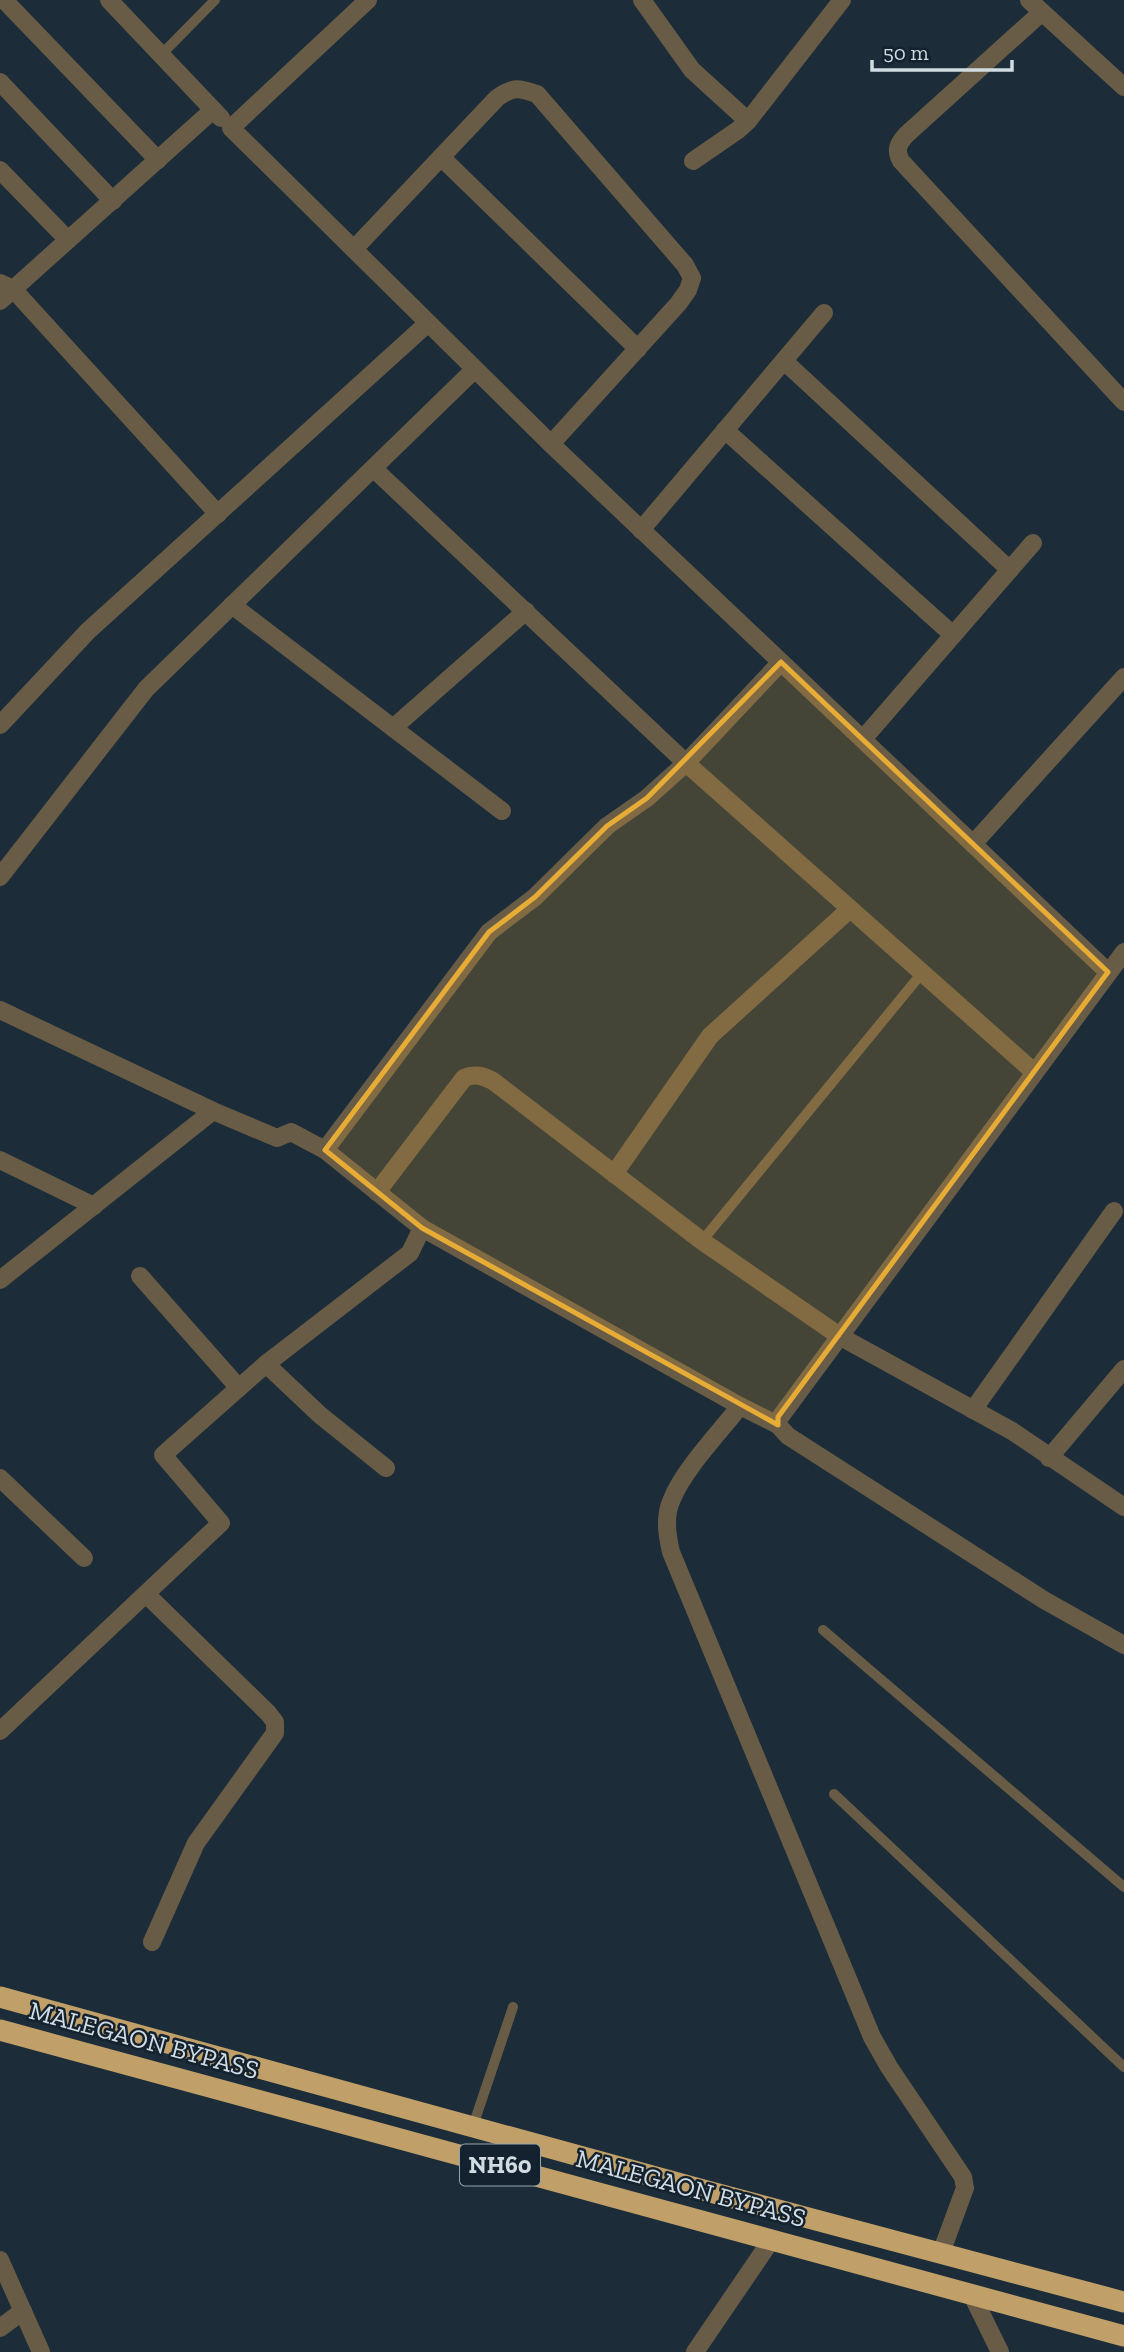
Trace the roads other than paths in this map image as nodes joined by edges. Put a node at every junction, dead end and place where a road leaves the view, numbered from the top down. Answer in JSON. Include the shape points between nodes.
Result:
{"nodes":[{"id":1,"x":4,"y":0,"type":"edge"},
{"id":2,"x":108,"y":0,"type":"edge"},
{"id":3,"x":215,"y":0,"type":"edge"},
{"id":4,"x":368,"y":0,"type":"edge"},
{"id":5,"x":642,"y":0,"type":"edge"},
{"id":6,"x":842,"y":0,"type":"edge"},
{"id":7,"x":1036,"y":6,"type":"edge"},
{"id":8,"x":161,"y":55,"type":"junction"},
{"id":9,"x":0,"y":82,"type":"edge"},
{"id":10,"x":1124,"y":87,"type":"edge"},
{"id":11,"x":214,"y":110,"type":"junction"},
{"id":12,"x":748,"y":121,"type":"junction"},
{"id":13,"x":231,"y":128,"type":"junction"},
{"id":14,"x":441,"y":158,"type":"junction"},
{"id":15,"x":158,"y":160,"type":"junction"},
{"id":16,"x":693,"y":161,"type":"dead end"},
{"id":17,"x":0,"y":170,"type":"edge"},
{"id":18,"x":113,"y":201,"type":"junction"},
{"id":19,"x":68,"y":240,"type":"junction"},
{"id":20,"x":354,"y":249,"type":"junction"},
{"id":21,"x":4,"y":291,"type":"edge"},
{"id":22,"x":824,"y":313,"type":"dead end"},
{"id":23,"x":428,"y":323,"type":"junction"},
{"id":24,"x":638,"y":349,"type":"junction"},
{"id":25,"x":784,"y":361,"type":"junction"},
{"id":26,"x":475,"y":369,"type":"junction"},
{"id":27,"x":1124,"y":402,"type":"edge"},
{"id":28,"x":725,"y":430,"type":"junction"},
{"id":29,"x":551,"y":444,"type":"junction"},
{"id":30,"x":374,"y":469,"type":"junction"},
{"id":31,"x":218,"y":514,"type":"junction"},
{"id":32,"x":641,"y":530,"type":"junction"},
{"id":33,"x":1033,"y":543,"type":"dead end"},
{"id":34,"x":1010,"y":570,"type":"junction"},
{"id":35,"x":232,"y":605,"type":"junction"},
{"id":36,"x":526,"y":611,"type":"junction"},
{"id":37,"x":953,"y":635,"type":"junction"},
{"id":38,"x":781,"y":662,"type":"junction"},
{"id":39,"x":1124,"y":677,"type":"edge"},
{"id":40,"x":0,"y":725,"type":"edge"},
{"id":41,"x":393,"y":729,"type":"junction"},
{"id":42,"x":863,"y":739,"type":"junction"},
{"id":43,"x":686,"y":763,"type":"junction"},
{"id":44,"x":502,"y":811,"type":"dead end"},
{"id":45,"x":974,"y":844,"type":"junction"},
{"id":46,"x":0,"y":877,"type":"edge"},
{"id":47,"x":850,"y":909,"type":"junction"},
{"id":48,"x":1124,"y":952,"type":"edge"},
{"id":49,"x":1108,"y":972,"type":"junction"},
{"id":50,"x":922,"y":973,"type":"junction"},
{"id":51,"x":0,"y":1010,"type":"edge"},
{"id":52,"x":1034,"y":1072,"type":"junction"},
{"id":53,"x":213,"y":1111,"type":"junction"},
{"id":54,"x":325,"y":1150,"type":"junction"},
{"id":55,"x":0,"y":1160,"type":"edge"},
{"id":56,"x":614,"y":1174,"type":"junction"},
{"id":57,"x":377,"y":1192,"type":"junction"},
{"id":58,"x":94,"y":1206,"type":"junction"},
{"id":59,"x":1114,"y":1211,"type":"dead end"},
{"id":60,"x":422,"y":1228,"type":"junction"},
{"id":61,"x":702,"y":1241,"type":"junction"},
{"id":62,"x":140,"y":1276,"type":"dead end"},
{"id":63,"x":0,"y":1280,"type":"edge"},
{"id":64,"x":841,"y":1337,"type":"junction"},
{"id":65,"x":266,"y":1364,"type":"junction"},
{"id":66,"x":1124,"y":1369,"type":"edge"},
{"id":67,"x":239,"y":1388,"type":"junction"},
{"id":68,"x":740,"y":1406,"type":"junction"},
{"id":69,"x":973,"y":1410,"type":"junction"},
{"id":70,"x":778,"y":1425,"type":"junction"},
{"id":71,"x":1049,"y":1458,"type":"junction"},
{"id":72,"x":386,"y":1468,"type":"dead end"},
{"id":73,"x":0,"y":1478,"type":"edge"},
{"id":74,"x":1124,"y":1507,"type":"edge"},
{"id":75,"x":84,"y":1558,"type":"dead end"},
{"id":76,"x":146,"y":1594,"type":"junction"},
{"id":77,"x":823,"y":1630,"type":"dead end"},
{"id":78,"x":1124,"y":1645,"type":"edge"},
{"id":79,"x":0,"y":1731,"type":"edge"},
{"id":80,"x":834,"y":1794,"type":"dead end"},
{"id":81,"x":1124,"y":1887,"type":"edge"},
{"id":82,"x":152,"y":1942,"type":"dead end"},
{"id":83,"x":0,"y":1997,"type":"edge"},
{"id":84,"x":513,"y":2007,"type":"dead end"},
{"id":85,"x":0,"y":2030,"type":"edge"},
{"id":86,"x":1124,"y":2067,"type":"edge"},
{"id":87,"x":473,"y":2126,"type":"junction"},
{"id":88,"x":772,"y":2239,"type":"junction"},
{"id":89,"x":941,"y":2253,"type":"junction"},
{"id":90,"x":0,"y":2260,"type":"edge"},
{"id":91,"x":972,"y":2295,"type":"junction"},
{"id":92,"x":1124,"y":2302,"type":"edge"},
{"id":93,"x":23,"y":2311,"type":"junction"},
{"id":94,"x":0,"y":2328,"type":"edge"},
{"id":95,"x":1124,"y":2336,"type":"edge"},
{"id":96,"x":41,"y":2352,"type":"edge"},
{"id":97,"x":695,"y":2352,"type":"edge"},
{"id":98,"x":1000,"y":2352,"type":"edge"}],
"edges":[{"from":1,"to":15,"type":"street"},
{"from":2,"to":8,"type":"street"},
{"from":3,"to":8,"type":"lane"},
{"from":4,"to":13,"type":"street"},
{"from":5,"to":12,"type":"street","via":[[699,78]]},
{"from":6,"to":12,"type":"street"},
{"from":7,"to":10,"type":"street"},
{"from":7,"to":27,"type":"street","via":[[906,135],[897,153]]},
{"from":8,"to":11,"type":"street"},
{"from":9,"to":18,"type":"street"},
{"from":11,"to":13,"type":"street"},
{"from":11,"to":15,"type":"street"},
{"from":12,"to":16,"type":"street"},
{"from":13,"to":20,"type":"street"},
{"from":14,"to":20,"type":"street"},
{"from":14,"to":24,"type":"street"},
{"from":14,"to":24,"type":"street","via":[[507,91],[520,88],[537,94],[692,278],[678,304]]},
{"from":15,"to":18,"type":"street"},
{"from":17,"to":19,"type":"street"},
{"from":18,"to":19,"type":"street"},
{"from":19,"to":21,"type":"street"},
{"from":20,"to":23,"type":"street"},
{"from":21,"to":31,"type":"street"},
{"from":22,"to":25,"type":"street"},
{"from":23,"to":26,"type":"street"},
{"from":23,"to":31,"type":"street"},
{"from":24,"to":29,"type":"street"},
{"from":25,"to":28,"type":"street"},
{"from":25,"to":34,"type":"street"},
{"from":26,"to":29,"type":"street"},
{"from":26,"to":30,"type":"street"},
{"from":28,"to":32,"type":"street"},
{"from":28,"to":37,"type":"street"},
{"from":29,"to":32,"type":"street"},
{"from":30,"to":35,"type":"street"},
{"from":30,"to":36,"type":"street"},
{"from":31,"to":40,"type":"street","via":[[88,631]]},
{"from":32,"to":38,"type":"street"},
{"from":33,"to":34,"type":"street"},
{"from":34,"to":37,"type":"street"},
{"from":35,"to":41,"type":"street"},
{"from":35,"to":46,"type":"street","via":[[146,689]]},
{"from":36,"to":41,"type":"street"},
{"from":36,"to":43,"type":"street"},
{"from":37,"to":42,"type":"street"},
{"from":38,"to":42,"type":"street"},
{"from":38,"to":43,"type":"street"},
{"from":39,"to":45,"type":"street"},
{"from":41,"to":44,"type":"street"},
{"from":42,"to":45,"type":"street"},
{"from":43,"to":47,"type":"street"},
{"from":43,"to":54,"type":"street","via":[[647,799],[607,826],[535,897],[489,932]]},
{"from":45,"to":49,"type":"street"},
{"from":47,"to":50,"type":"street"},
{"from":47,"to":56,"type":"street","via":[[710,1036]]},
{"from":48,"to":49,"type":"street"},
{"from":49,"to":52,"type":"street"},
{"from":50,"to":52,"type":"street"},
{"from":50,"to":61,"type":"lane"},
{"from":51,"to":53,"type":"street"},
{"from":52,"to":64,"type":"street"},
{"from":53,"to":54,"type":"street","via":[[276,1138],[291,1132]]},
{"from":53,"to":58,"type":"street"},
{"from":54,"to":57,"type":"street"},
{"from":55,"to":58,"type":"street"},
{"from":56,"to":57,"type":"street","via":[[493,1081],[471,1075],[464,1078]]},
{"from":56,"to":61,"type":"street"},
{"from":57,"to":60,"type":"street"},
{"from":58,"to":63,"type":"street"},
{"from":59,"to":69,"type":"street"},
{"from":60,"to":65,"type":"street","via":[[410,1253]]},
{"from":60,"to":68,"type":"street"},
{"from":61,"to":64,"type":"street"},
{"from":62,"to":67,"type":"street"},
{"from":64,"to":69,"type":"street"},
{"from":64,"to":70,"type":"street","via":[[779,1416]]},
{"from":65,"to":67,"type":"street"},
{"from":65,"to":72,"type":"street"},
{"from":66,"to":71,"type":"street"},
{"from":67,"to":76,"type":"street","via":[[163,1455],[221,1523]]},
{"from":68,"to":70,"type":"street"},
{"from":68,"to":89,"type":"street","via":[[671,1500],[666,1529],[671,1552],[873,2037],[963,2178],[965,2188]]},
{"from":69,"to":71,"type":"street"},
{"from":70,"to":78,"type":"street","via":[[788,1436],[948,1539]]},
{"from":71,"to":74,"type":"street"},
{"from":73,"to":75,"type":"street"},
{"from":76,"to":79,"type":"street"},
{"from":76,"to":82,"type":"street","via":[[275,1722],[275,1733],[195,1843]]},
{"from":77,"to":81,"type":"lane"},
{"from":80,"to":86,"type":"lane"},
{"from":83,"to":87,"type":"highway","name":"MALEGAON BYPASS","number":"NH60"},
{"from":84,"to":87,"type":"lane"},
{"from":85,"to":88,"type":"highway","name":"MALEGAON BYPASS","number":"NH60"},
{"from":87,"to":89,"type":"highway","name":"MALEGAON BYPASS","number":"NH60"},
{"from":88,"to":91,"type":"highway","name":"MALEGAON BYPASS","number":"NH60"},
{"from":88,"to":97,"type":"street"},
{"from":89,"to":92,"type":"highway","name":"MALEGAON BYPASS","number":"NH60"},
{"from":90,"to":93,"type":"street"},
{"from":91,"to":95,"type":"highway","name":"MALEGAON BYPASS","number":"NH60"},
{"from":91,"to":98,"type":"street"},
{"from":93,"to":94,"type":"street"},
{"from":93,"to":96,"type":"street"}]}
